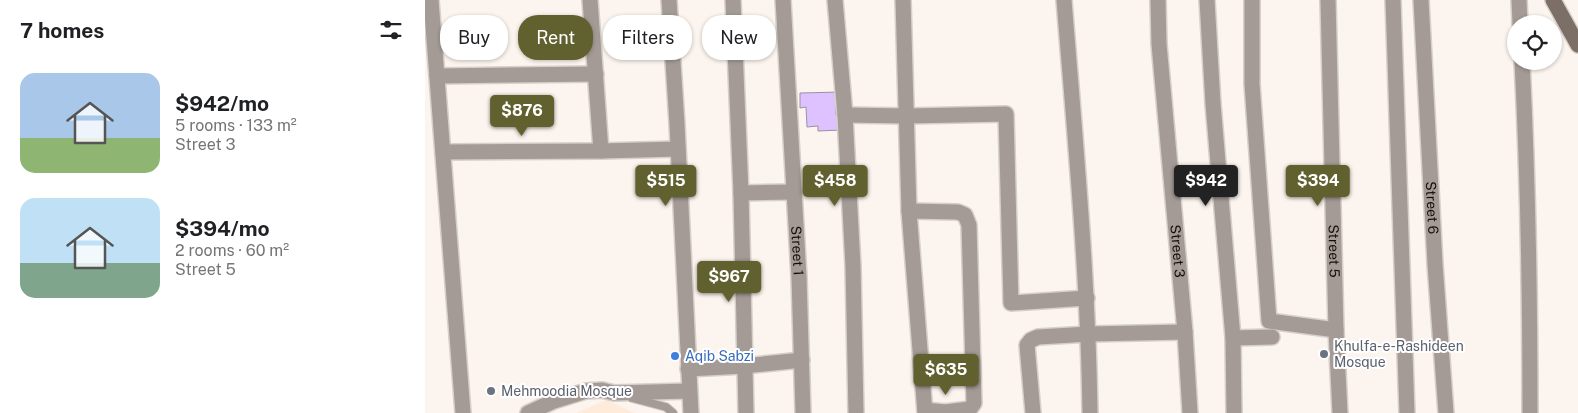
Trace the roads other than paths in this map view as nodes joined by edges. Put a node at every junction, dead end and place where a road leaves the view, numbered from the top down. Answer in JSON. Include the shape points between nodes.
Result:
{"nodes":[{"id":1,"x":431,"y":0,"type":"edge"},
{"id":2,"x":590,"y":0,"type":"edge"},
{"id":3,"x":669,"y":0,"type":"edge"},
{"id":4,"x":733,"y":0,"type":"edge"},
{"id":5,"x":783,"y":0,"type":"edge"},
{"id":6,"x":835,"y":0,"type":"edge"},
{"id":7,"x":903,"y":0,"type":"edge"},
{"id":8,"x":1063,"y":0,"type":"edge"},
{"id":9,"x":1158,"y":0,"type":"edge"},
{"id":10,"x":1207,"y":0,"type":"edge"},
{"id":11,"x":1251,"y":0,"type":"edge"},
{"id":12,"x":1328,"y":0,"type":"edge"},
{"id":13,"x":1393,"y":0,"type":"edge"},
{"id":14,"x":1421,"y":0,"type":"edge"},
{"id":15,"x":1519,"y":0,"type":"edge"},
{"id":16,"x":1553,"y":0,"type":"edge"},
{"id":17,"x":1520,"y":15,"type":"edge"},
{"id":18,"x":1578,"y":45,"type":"edge"},
{"id":19,"x":1522,"y":70,"type":"edge"},
{"id":20,"x":595,"y":74,"type":"junction"},
{"id":21,"x":437,"y":76,"type":"junction"},
{"id":22,"x":845,"y":115,"type":"junction"},
{"id":23,"x":907,"y":116,"type":"junction"},
{"id":24,"x":678,"y":149,"type":"junction"},
{"id":25,"x":601,"y":151,"type":"junction"},
{"id":26,"x":443,"y":152,"type":"junction"},
{"id":27,"x":793,"y":192,"type":"junction"},
{"id":28,"x":741,"y":193,"type":"junction"},
{"id":29,"x":909,"y":211,"type":"junction"},
{"id":30,"x":1087,"y":298,"type":"junction"},
{"id":31,"x":1336,"y":330,"type":"junction"},
{"id":32,"x":1185,"y":332,"type":"junction"},
{"id":33,"x":1089,"y":334,"type":"junction"},
{"id":34,"x":1272,"y":337,"type":"dead end"},
{"id":35,"x":1233,"y":338,"type":"junction"},
{"id":36,"x":802,"y":360,"type":"junction"},
{"id":37,"x":744,"y":366,"type":"junction"},
{"id":38,"x":688,"y":369,"type":"junction"},
{"id":39,"x":689,"y":391,"type":"junction"},
{"id":40,"x":614,"y":393,"type":"junction"},
{"id":41,"x":666,"y":406,"type":"junction"},
{"id":42,"x":925,"y":412,"type":"edge"},
{"id":43,"x":945,"y":412,"type":"edge"},
{"id":44,"x":463,"y":413,"type":"edge"},
{"id":45,"x":528,"y":413,"type":"edge"},
{"id":46,"x":660,"y":413,"type":"edge"},
{"id":47,"x":673,"y":413,"type":"edge"},
{"id":48,"x":691,"y":413,"type":"edge"},
{"id":49,"x":746,"y":413,"type":"edge"},
{"id":50,"x":803,"y":413,"type":"edge"},
{"id":51,"x":856,"y":413,"type":"edge"},
{"id":52,"x":1033,"y":413,"type":"edge"},
{"id":53,"x":1090,"y":413,"type":"edge"},
{"id":54,"x":1190,"y":413,"type":"edge"},
{"id":55,"x":1234,"y":413,"type":"edge"},
{"id":56,"x":1340,"y":413,"type":"edge"},
{"id":57,"x":1407,"y":413,"type":"edge"},
{"id":58,"x":1446,"y":413,"type":"edge"},
{"id":59,"x":1530,"y":413,"type":"edge"}],
"edges":[{"from":1,"to":21,"type":"street"},
{"from":2,"to":20,"type":"street"},
{"from":3,"to":24,"type":"street"},
{"from":4,"to":28,"type":"street"},
{"from":5,"to":27,"type":"street","name":"Street 1"},
{"from":6,"to":22,"type":"street"},
{"from":7,"to":23,"type":"street"},
{"from":8,"to":30,"type":"street"},
{"from":9,"to":32,"type":"street","name":"Street 3","via":[[1159,44]]},
{"from":10,"to":35,"type":"street"},
{"from":11,"to":31,"type":"street","via":[[1252,84],[1269,321]]},
{"from":12,"to":31,"type":"street","name":"Street 5"},
{"from":13,"to":57,"type":"street"},
{"from":14,"to":58,"type":"street","name":"Street 6"},
{"from":15,"to":17,"type":"street"},
{"from":16,"to":18,"type":"street"},
{"from":19,"to":59,"type":"street"},
{"from":20,"to":21,"type":"street"},
{"from":20,"to":25,"type":"street"},
{"from":21,"to":26,"type":"street"},
{"from":22,"to":23,"type":"street"},
{"from":22,"to":51,"type":"street"},
{"from":23,"to":29,"type":"street"},
{"from":23,"to":30,"type":"street","via":[[1006,114],[1011,303]]},
{"from":24,"to":25,"type":"street"},
{"from":24,"to":38,"type":"street"},
{"from":25,"to":26,"type":"street"},
{"from":26,"to":44,"type":"street"},
{"from":27,"to":28,"type":"street"},
{"from":27,"to":36,"type":"street","name":"Street 1"},
{"from":28,"to":37,"type":"street"},
{"from":29,"to":42,"type":"street"},
{"from":29,"to":43,"type":"street","via":[[958,212],[965,215],[969,225],[974,403],[969,409]]},
{"from":30,"to":33,"type":"street"},
{"from":31,"to":56,"type":"street","name":"Street 5"},
{"from":32,"to":33,"type":"street"},
{"from":32,"to":54,"type":"street","name":"Street 3"},
{"from":33,"to":52,"type":"street","via":[[1038,337],[1027,345]]},
{"from":33,"to":53,"type":"street"},
{"from":34,"to":35,"type":"street"},
{"from":35,"to":55,"type":"street"},
{"from":36,"to":37,"type":"street"},
{"from":36,"to":50,"type":"street","name":"Street 1"},
{"from":37,"to":38,"type":"street"},
{"from":37,"to":49,"type":"street"},
{"from":38,"to":39,"type":"street"},
{"from":39,"to":40,"type":"street"},
{"from":39,"to":48,"type":"street"},
{"from":40,"to":41,"type":"lane"},
{"from":40,"to":45,"type":"street","via":[[602,390],[586,392]]},
{"from":41,"to":46,"type":"lane"},
{"from":41,"to":47,"type":"lane"},
{"from":42,"to":43,"type":"street"}]}
